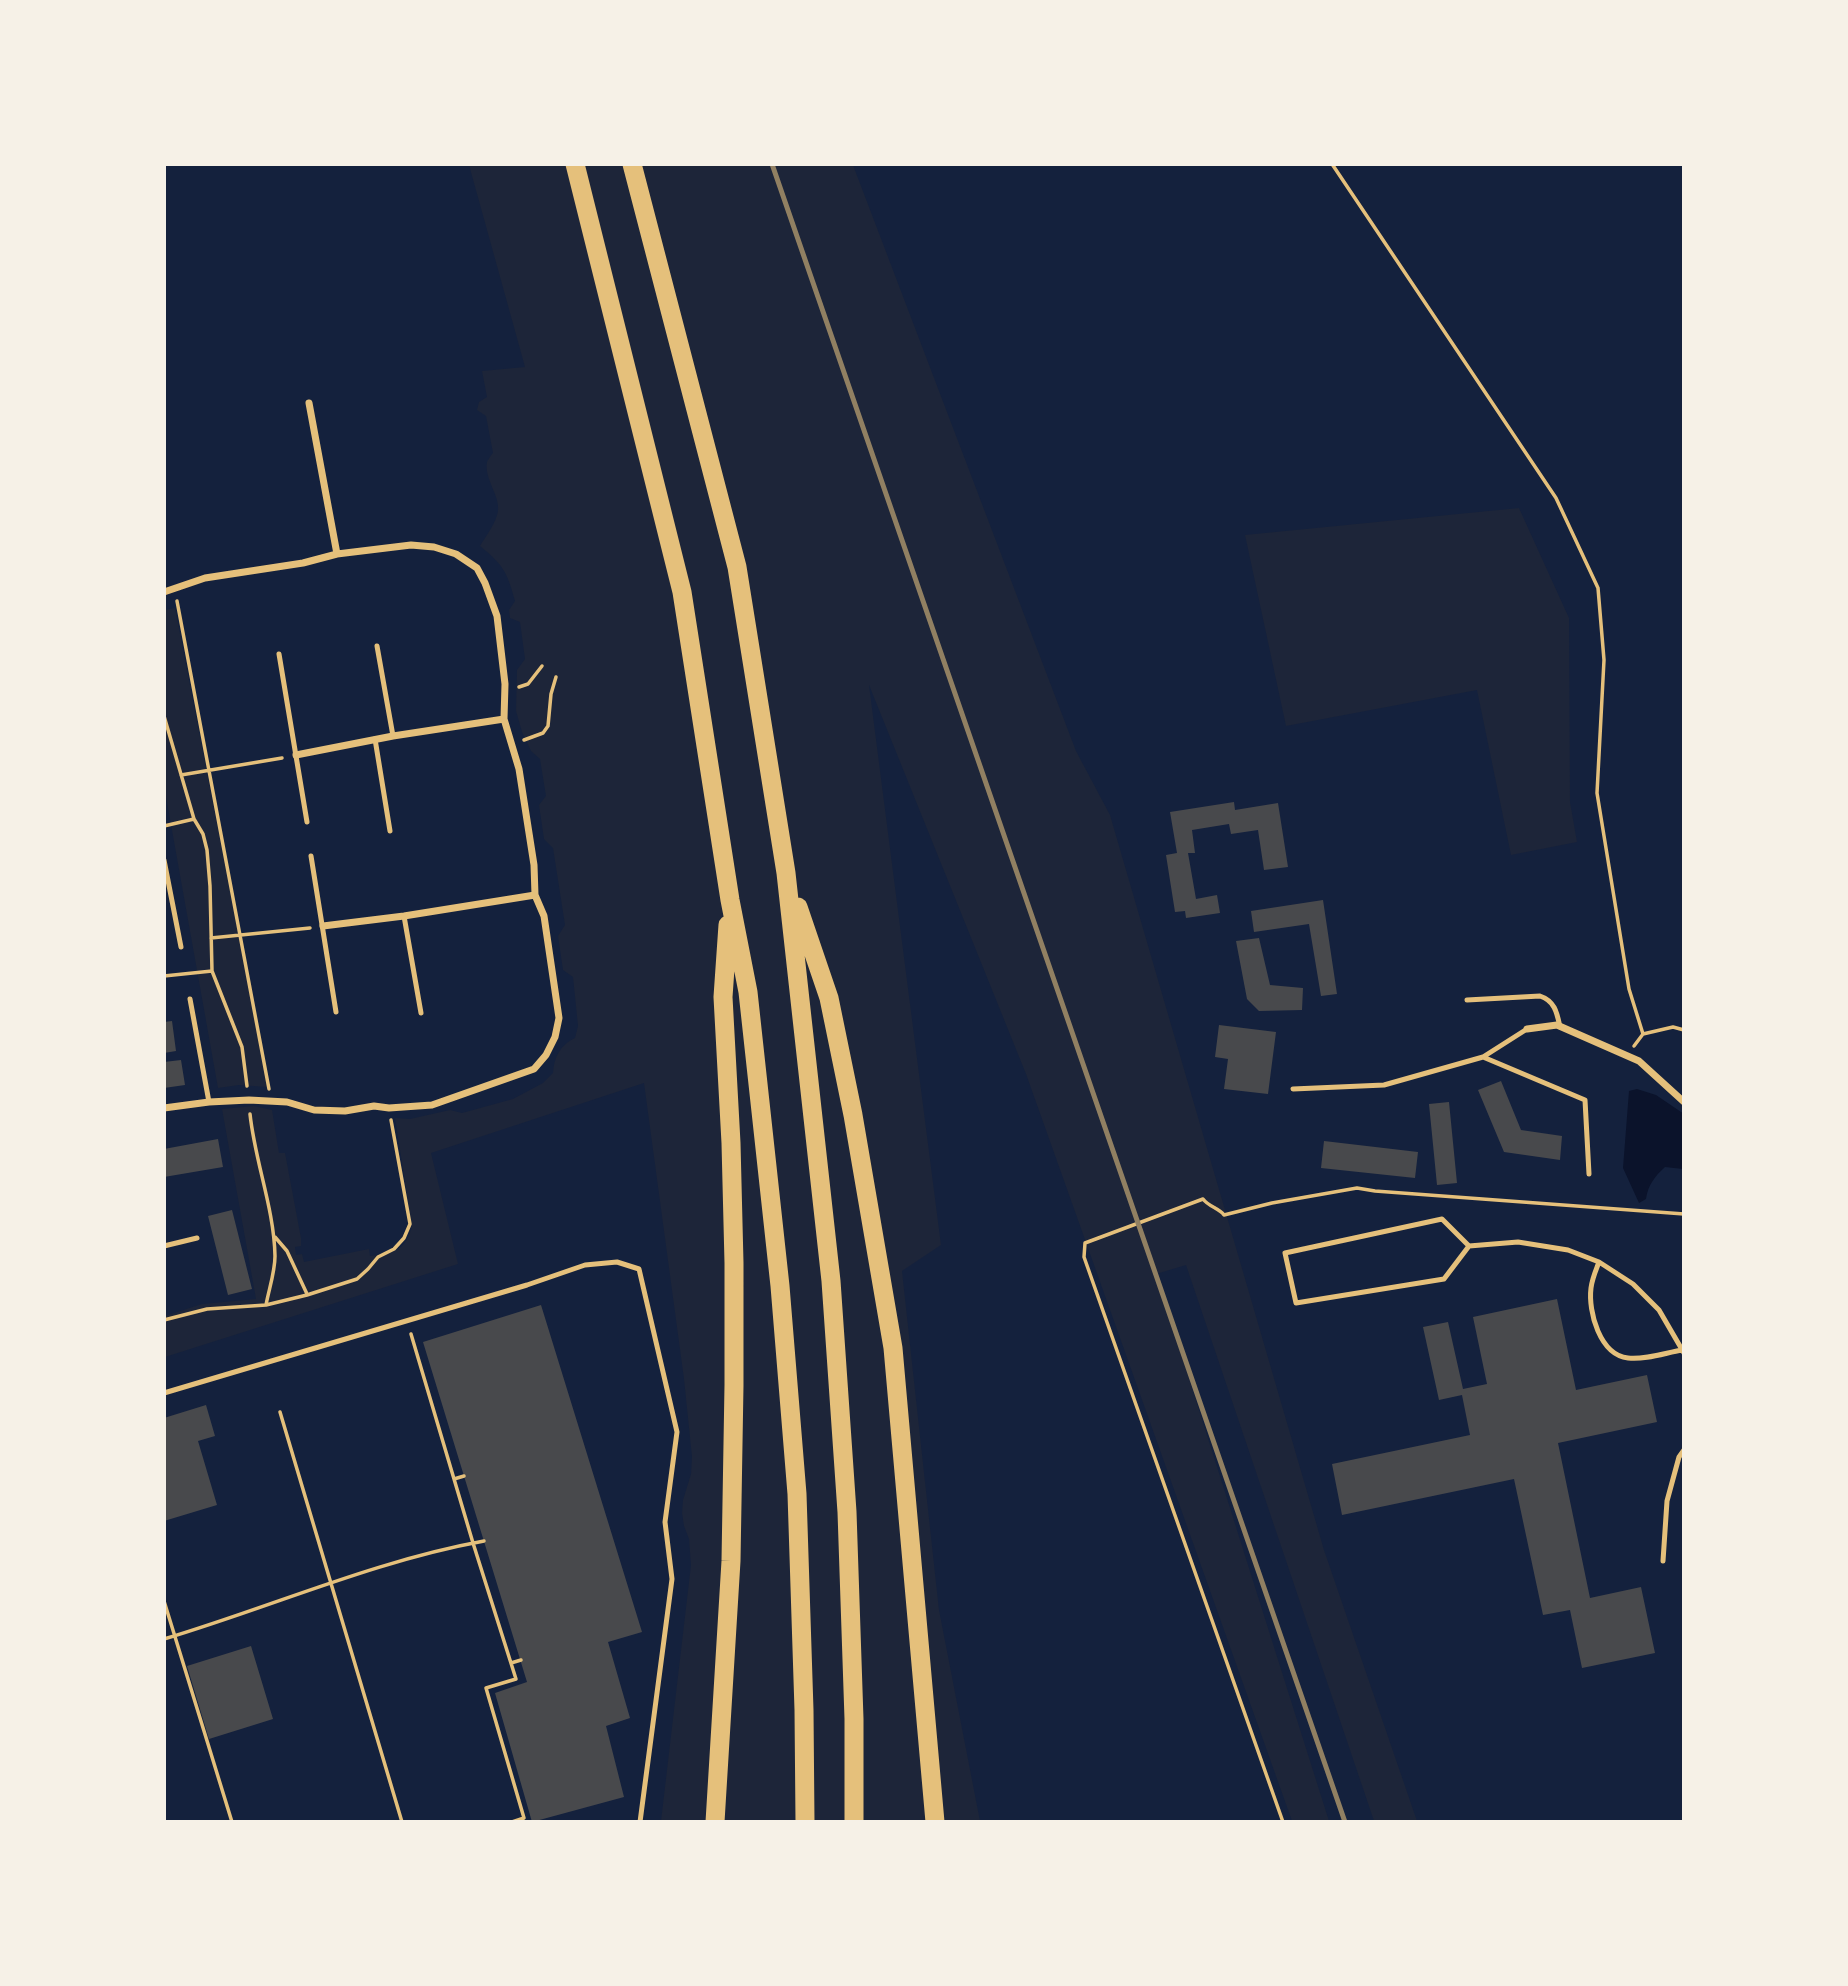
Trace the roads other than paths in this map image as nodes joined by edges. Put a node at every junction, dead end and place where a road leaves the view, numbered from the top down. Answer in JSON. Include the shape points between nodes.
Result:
{"nodes":[{"id":1,"x":575,"y":164,"type":"edge"},
{"id":2,"x":632,"y":164,"type":"edge"},
{"id":3,"x":309,"y":403,"type":"dead end"},
{"id":4,"x":337,"y":554,"type":"junction"},
{"id":5,"x":164,"y":592,"type":"edge"},
{"id":6,"x":377,"y":646,"type":"dead end"},
{"id":7,"x":279,"y":654,"type":"dead end"},
{"id":8,"x":504,"y":719,"type":"junction"},
{"id":9,"x":393,"y":736,"type":"junction"},
{"id":10,"x":375,"y":739,"type":"junction"},
{"id":11,"x":296,"y":755,"type":"junction"},
{"id":12,"x":307,"y":822,"type":"dead end"},
{"id":13,"x":390,"y":831,"type":"dead end"},
{"id":14,"x":312,"y":856,"type":"dead end"},
{"id":15,"x":164,"y":860,"type":"edge"},
{"id":16,"x":786,"y":873,"type":"junction"},
{"id":17,"x":535,"y":895,"type":"junction"},
{"id":18,"x":730,"y":900,"type":"junction"},
{"id":19,"x":404,"y":916,"type":"junction"},
{"id":20,"x":323,"y":926,"type":"junction"},
{"id":21,"x":181,"y":947,"type":"dead end"},
{"id":22,"x":190,"y":999,"type":"dead end"},
{"id":23,"x":1467,"y":1000,"type":"dead end"},
{"id":24,"x":335,"y":1012,"type":"dead end"},
{"id":25,"x":421,"y":1013,"type":"dead end"},
{"id":26,"x":1560,"y":1027,"type":"junction"},
{"id":27,"x":1527,"y":1029,"type":"joint"},
{"id":28,"x":1483,"y":1057,"type":"junction"},
{"id":29,"x":1293,"y":1089,"type":"dead end"},
{"id":30,"x":209,"y":1101,"type":"junction"},
{"id":31,"x":1684,"y":1102,"type":"edge"},
{"id":32,"x":164,"y":1108,"type":"edge"},
{"id":33,"x":1588,"y":1174,"type":"dead end"},
{"id":34,"x":197,"y":1238,"type":"dead end"},
{"id":35,"x":1469,"y":1246,"type":"junction"},
{"id":36,"x":164,"y":1247,"type":"edge"},
{"id":37,"x":1599,"y":1262,"type":"junction"},
{"id":38,"x":1683,"y":1352,"type":"edge"},
{"id":39,"x":164,"y":1393,"type":"edge"},
{"id":40,"x":1684,"y":1450,"type":"edge"},
{"id":41,"x":1663,"y":1562,"type":"dead end"},
{"id":42,"x":640,"y":1822,"type":"edge"},
{"id":43,"x":715,"y":1822,"type":"edge"},
{"id":44,"x":805,"y":1822,"type":"edge"},
{"id":45,"x":854,"y":1822,"type":"edge"},
{"id":46,"x":935,"y":1822,"type":"edge"}],
"edges":[{"from":1,"to":18,"type":"highway","via":[[682,592]]},
{"from":2,"to":16,"type":"highway","via":[[737,567]]},
{"from":3,"to":4,"type":"street"},
{"from":4,"to":5,"type":"street","via":[[205,578]]},
{"from":4,"to":8,"type":"street","via":[[411,545],[434,547],[477,568],[498,616]]},
{"from":6,"to":9,"type":"lane"},
{"from":7,"to":11,"type":"lane"},
{"from":8,"to":9,"type":"street"},
{"from":8,"to":17,"type":"street","via":[[519,769]]},
{"from":9,"to":10,"type":"street"},
{"from":10,"to":11,"type":"street"},
{"from":10,"to":13,"type":"lane"},
{"from":11,"to":12,"type":"lane"},
{"from":14,"to":20,"type":"lane"},
{"from":15,"to":21,"type":"lane"},
{"from":16,"to":45,"type":"highway","via":[[831,1281],[847,1512]]},
{"from":16,"to":46,"type":"highway","via":[[829,998],[893,1348]]},
{"from":17,"to":19,"type":"street"},
{"from":17,"to":30,"type":"street","via":[[544,916],[559,1018],[555,1037],[534,1069],[432,1105],[345,1111],[314,1110],[287,1102]]},
{"from":18,"to":43,"type":"highway","via":[[723,997],[733,1249],[732,1520]]},
{"from":18,"to":44,"type":"highway","via":[[748,992],[797,1494]]},
{"from":19,"to":20,"type":"street"},
{"from":19,"to":25,"type":"lane"},
{"from":20,"to":24,"type":"lane"},
{"from":22,"to":30,"type":"lane"},
{"from":23,"to":26,"type":"lane","via":[[1540,996],[1555,1008]]},
{"from":26,"to":27,"type":"street"},
{"from":26,"to":31,"type":"street","via":[[1639,1062]]},
{"from":27,"to":28,"type":"lane"},
{"from":28,"to":29,"type":"lane","via":[[1384,1084]]},
{"from":28,"to":33,"type":"lane","via":[[1585,1100]]},
{"from":30,"to":32,"type":"street"},
{"from":34,"to":36,"type":"lane"},
{"from":35,"to":35,"type":"lane","via":[[1442,1219],[1285,1253],[1296,1303],[1444,1279]]},
{"from":35,"to":37,"type":"lane","via":[[1518,1242],[1568,1250]]},
{"from":37,"to":38,"type":"lane","via":[[1650,1301]]},
{"from":37,"to":38,"type":"lane","via":[[1590,1297],[1605,1346],[1627,1358]]},
{"from":39,"to":42,"type":"lane","via":[[584,1265],[617,1262],[639,1269],[677,1432],[665,1522],[672,1579]]},
{"from":40,"to":41,"type":"lane","via":[[1667,1502]]}]}
